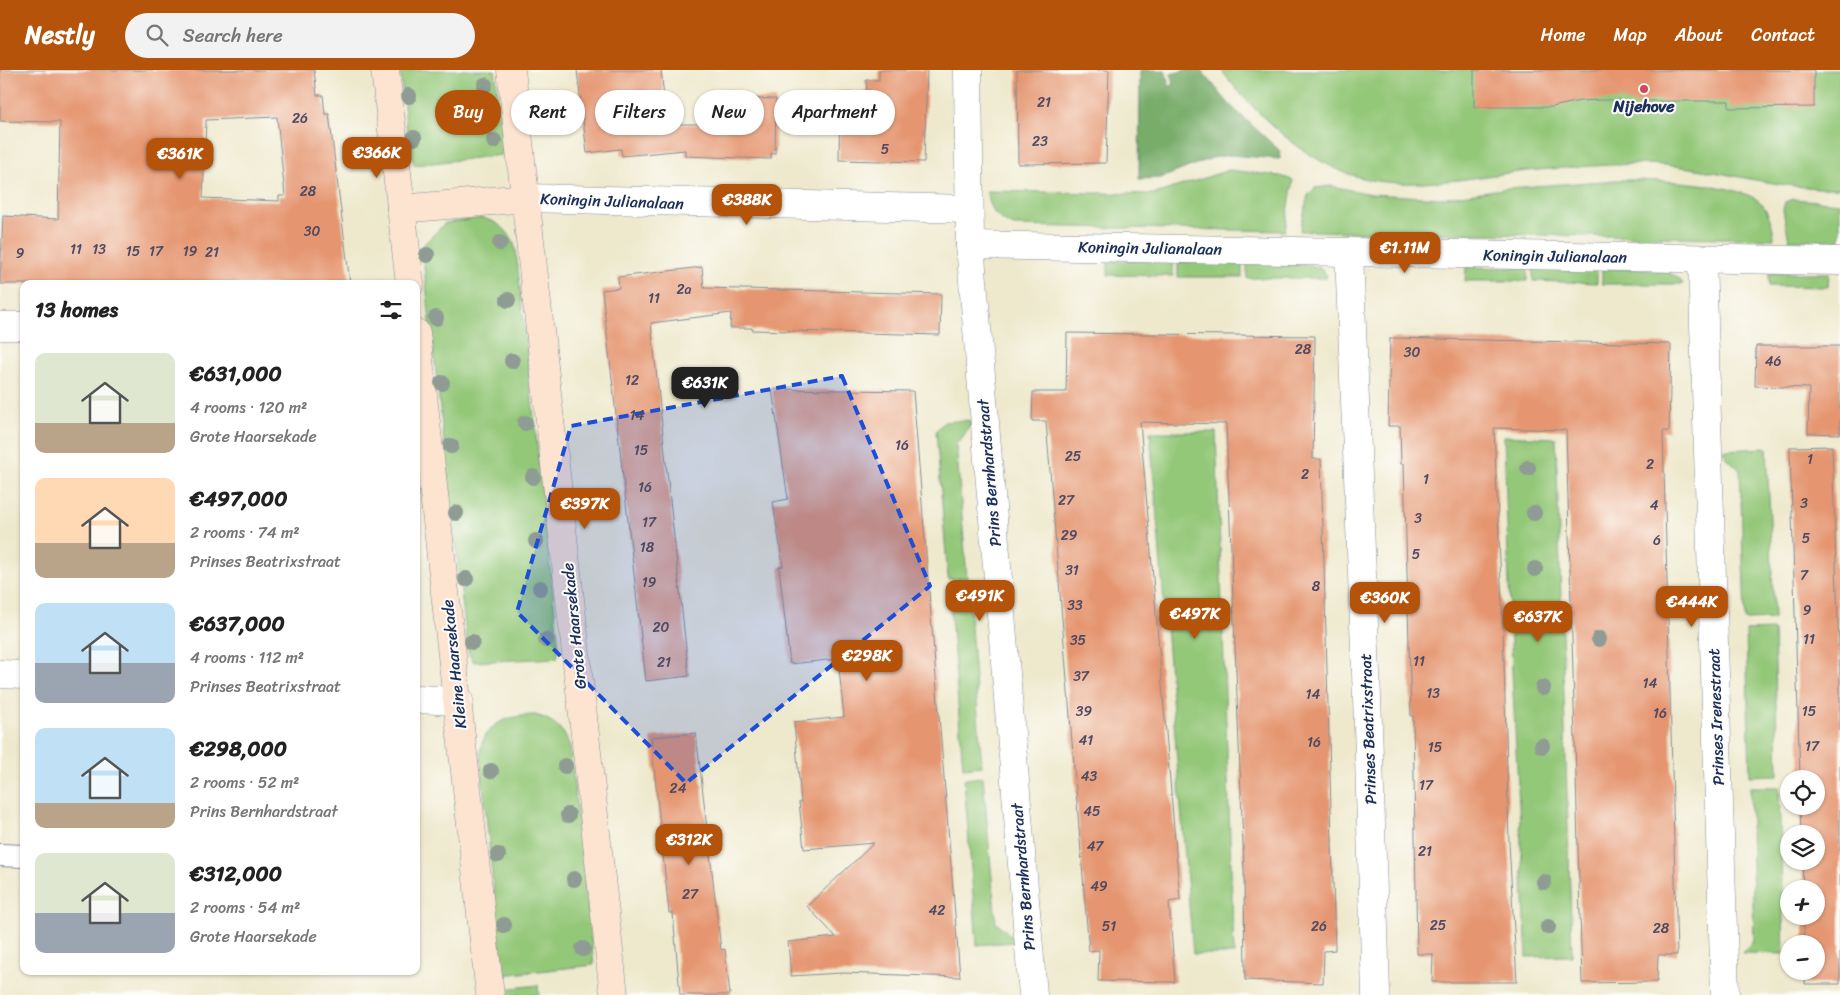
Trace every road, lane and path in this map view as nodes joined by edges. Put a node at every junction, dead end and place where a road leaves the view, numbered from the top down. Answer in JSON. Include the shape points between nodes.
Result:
{"nodes":[{"id":1,"x":385,"y":70,"type":"edge"},
{"id":2,"x":510,"y":70,"type":"edge"},
{"id":3,"x":968,"y":70,"type":"edge"},
{"id":4,"x":526,"y":198,"type":"junction"},
{"id":5,"x":402,"y":209,"type":"junction"},
{"id":6,"x":969,"y":209,"type":"junction"},
{"id":7,"x":970,"y":245,"type":"junction"},
{"id":8,"x":1349,"y":253,"type":"junction"},
{"id":9,"x":1702,"y":259,"type":"junction"},
{"id":10,"x":1840,"y":262,"type":"edge"},
{"id":11,"x":410,"y":280,"type":"edge"},
{"id":12,"x":0,"y":326,"type":"edge"},
{"id":13,"x":20,"y":326,"type":"edge"},
{"id":14,"x":420,"y":366,"type":"edge"},
{"id":15,"x":0,"y":674,"type":"edge"},
{"id":16,"x":20,"y":675,"type":"edge"},
{"id":17,"x":420,"y":699,"type":"edge"},
{"id":18,"x":459,"y":701,"type":"junction"},
{"id":19,"x":0,"y":855,"type":"edge"},
{"id":20,"x":20,"y":856,"type":"edge"},
{"id":21,"x":490,"y":995,"type":"edge"},
{"id":22,"x":614,"y":995,"type":"edge"},
{"id":23,"x":1033,"y":995,"type":"edge"},
{"id":24,"x":1376,"y":995,"type":"edge"},
{"id":25,"x":1725,"y":995,"type":"edge"}],
"edges":[{"from":1,"to":5,"type":"street"},
{"from":2,"to":4,"type":"street","name":"Grote Haarsekade"},
{"from":3,"to":6,"type":"street","name":"Prins Bernhardstraat"},
{"from":4,"to":5,"type":"street"},
{"from":4,"to":6,"type":"street","name":"Koningin Julianalaan"},
{"from":4,"to":22,"type":"street","name":"Grote Haarsekade"},
{"from":5,"to":11,"type":"street"},
{"from":6,"to":7,"type":"street","name":"Prins Bernhardstraat"},
{"from":7,"to":8,"type":"street","name":"Koningin Julianalaan"},
{"from":7,"to":23,"type":"street","name":"Prins Bernhardstraat"},
{"from":8,"to":9,"type":"street","name":"Koningin Julianalaan"},
{"from":8,"to":24,"type":"street","name":"Prinses Beatrixstraat"},
{"from":9,"to":10,"type":"street","name":"Koningin Julianalaan"},
{"from":9,"to":25,"type":"street","name":"Prinses Irenestraat"},
{"from":12,"to":13,"type":"street"},
{"from":14,"to":18,"type":"street","name":"Kleine Haarsekade"},
{"from":15,"to":16,"type":"street"},
{"from":17,"to":18,"type":"street"},
{"from":18,"to":21,"type":"street","name":"Kleine Haarsekade"},
{"from":19,"to":20,"type":"lane"}]}
